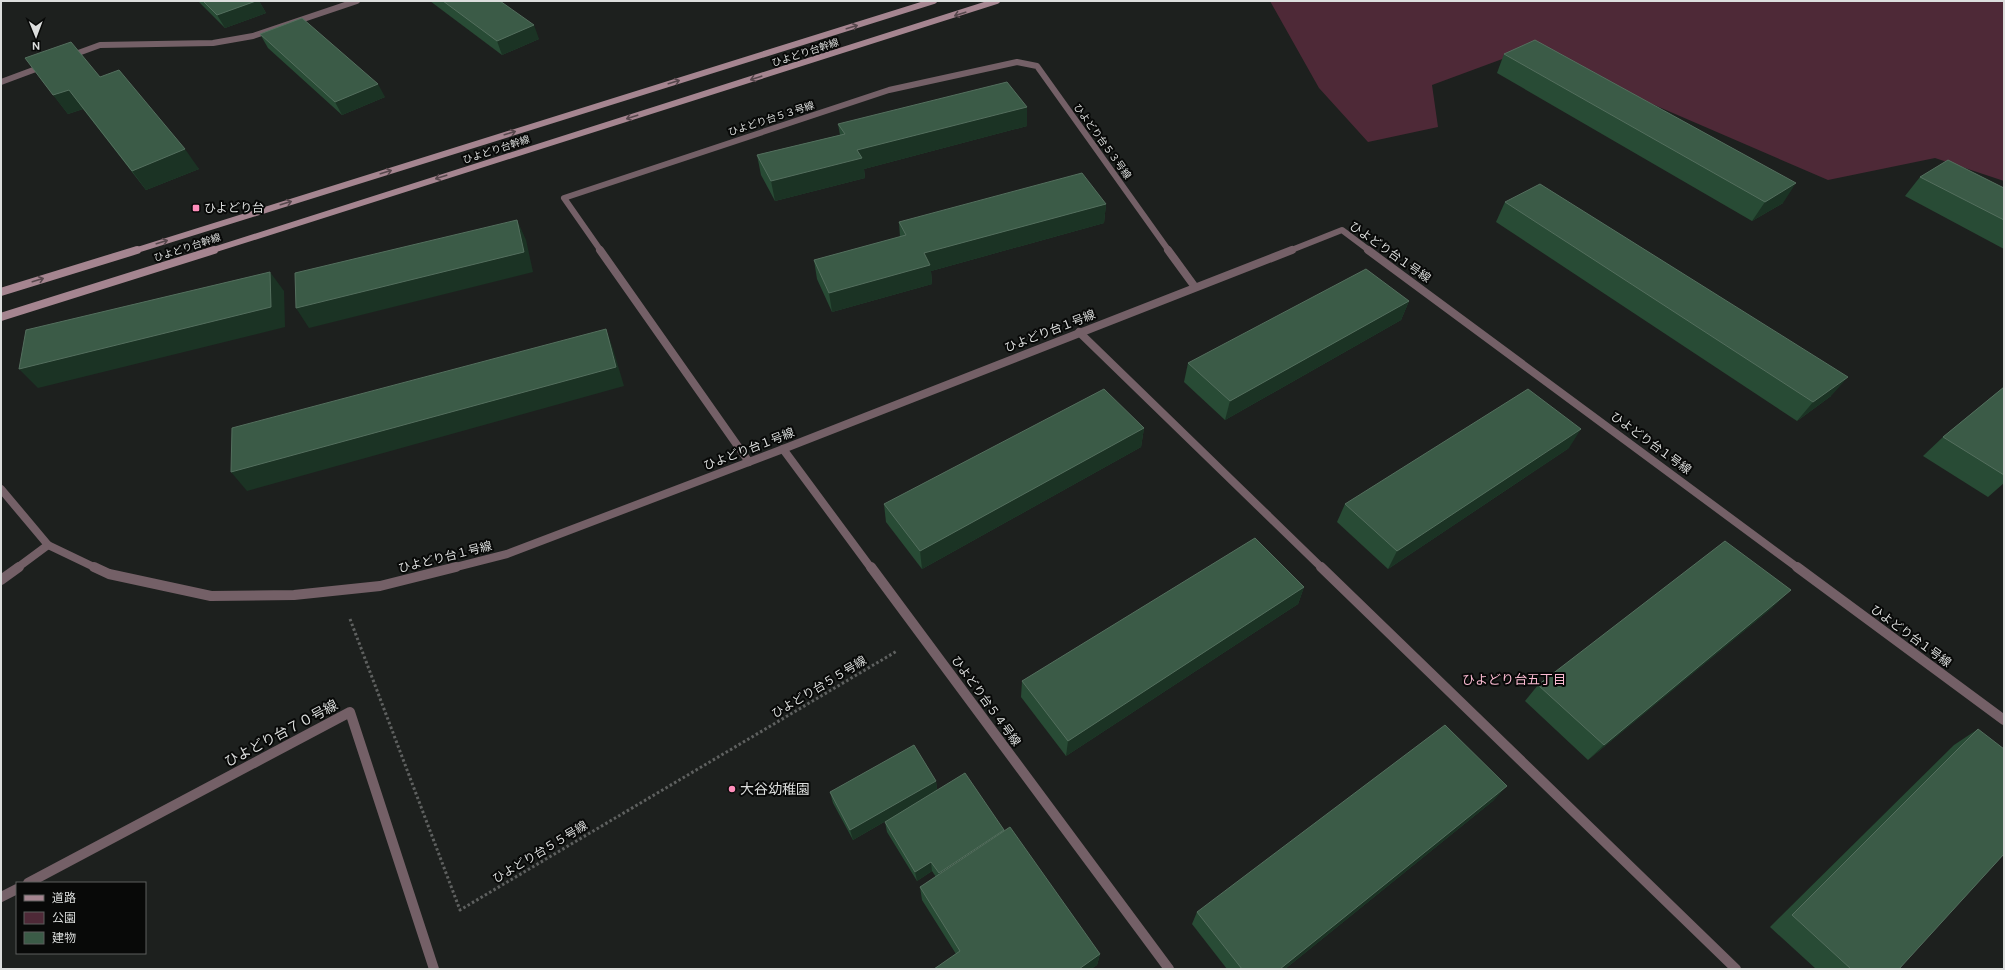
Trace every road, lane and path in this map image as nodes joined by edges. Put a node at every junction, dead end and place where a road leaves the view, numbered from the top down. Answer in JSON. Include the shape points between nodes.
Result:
{"nodes":[{"id":1,"x":357,"y":1,"type":"edge"},
{"id":2,"x":934,"y":1,"type":"edge"},
{"id":3,"x":997,"y":1,"type":"edge"},
{"id":4,"x":65,"y":58,"type":"edge"},
{"id":5,"x":51,"y":63,"type":"edge"},
{"id":6,"x":1,"y":82,"type":"edge"},
{"id":7,"x":1195,"y":287,"type":"junction"},
{"id":8,"x":1,"y":292,"type":"edge"},
{"id":9,"x":1,"y":316,"type":"edge"},
{"id":10,"x":1080,"y":332,"type":"junction"},
{"id":11,"x":783,"y":449,"type":"junction"},
{"id":12,"x":749,"y":462,"type":"junction"},
{"id":13,"x":1,"y":489,"type":"edge"},
{"id":14,"x":48,"y":544,"type":"junction"},
{"id":15,"x":1,"y":580,"type":"edge"},
{"id":16,"x":339,"y":590,"type":"junction"},
{"id":17,"x":923,"y":636,"type":"junction"},
{"id":18,"x":2004,"y":720,"type":"edge"},
{"id":19,"x":30,"y":882,"type":"edge"},
{"id":20,"x":16,"y":890,"type":"edge"},
{"id":21,"x":1,"y":897,"type":"edge"},
{"id":22,"x":1166,"y":968,"type":"edge"},
{"id":23,"x":434,"y":969,"type":"edge"},
{"id":24,"x":1736,"y":969,"type":"edge"}],
"edges":[{"from":1,"to":4,"type":"street","via":[[253,36],[212,43],[100,45]]},
{"from":8,"to":2,"type":"street","name":"ひよどり台幹線","one_way":true},
{"from":3,"to":9,"type":"street","name":"ひよどり台幹線","one_way":true},
{"from":5,"to":6,"type":"street"},
{"from":7,"to":10,"type":"street","name":"ひよどり台１号線"},
{"from":7,"to":12,"type":"street","name":"ひよどり台５３号線","via":[[1037,66],[1017,62],[890,90],[564,198]]},
{"from":7,"to":18,"type":"street","name":"ひよどり台１号線","via":[[1342,230]]},
{"from":10,"to":11,"type":"street","name":"ひよどり台１号線"},
{"from":10,"to":24,"type":"street"},
{"from":11,"to":12,"type":"street","name":"ひよどり台１号線"},
{"from":11,"to":17,"type":"street","name":"ひよどり台５４号線"},
{"from":12,"to":16,"type":"street","name":"ひよどり台１号線","via":[[507,554],[380,586]]},
{"from":13,"to":14,"type":"street","name":"ひよどり台１号線"},
{"from":14,"to":15,"type":"street"},
{"from":14,"to":16,"type":"street","name":"ひよどり台１号線","via":[[108,574],[211,596],[294,595]]},
{"from":16,"to":17,"type":"path","name":"ひよどり台５５号線","via":[[460,910]]},
{"from":17,"to":22,"type":"street","name":"ひよどり台５４号線"},
{"from":19,"to":23,"type":"street","name":"ひよどり台７０号線","via":[[350,712]]},
{"from":20,"to":21,"type":"street"}]}
